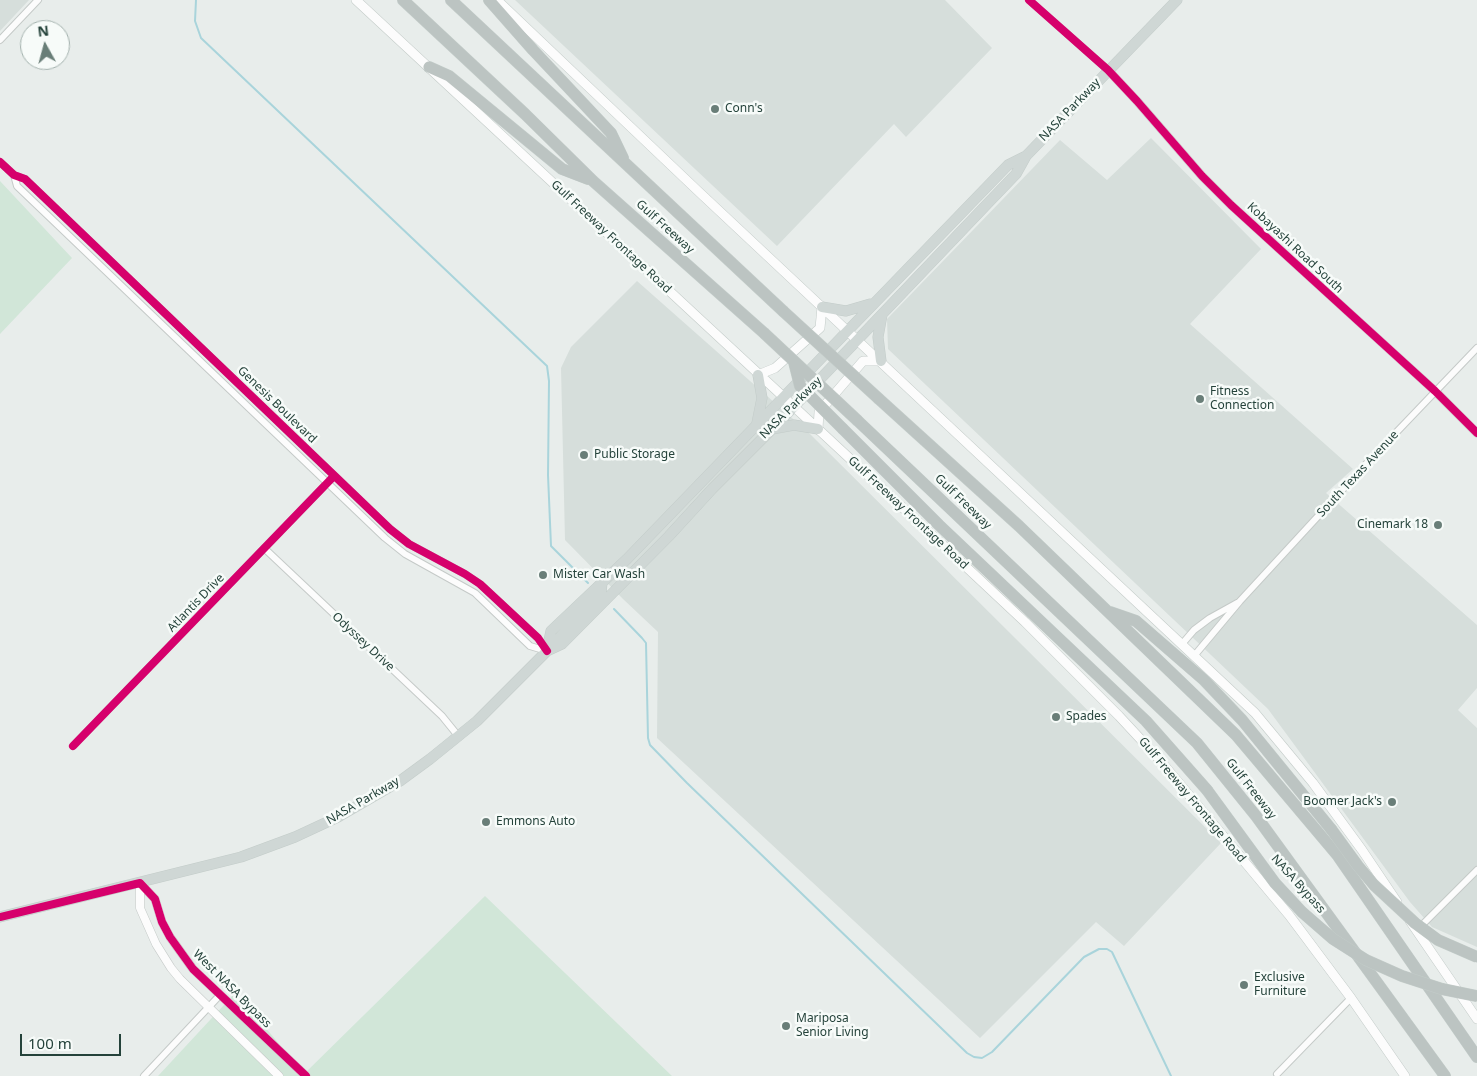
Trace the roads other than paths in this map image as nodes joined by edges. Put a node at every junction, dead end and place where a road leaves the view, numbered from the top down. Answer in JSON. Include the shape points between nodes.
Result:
{"nodes":[{"id":1,"x":38,"y":0,"type":"edge"},
{"id":2,"x":356,"y":0,"type":"edge"},
{"id":3,"x":404,"y":0,"type":"edge"},
{"id":4,"x":450,"y":0,"type":"edge"},
{"id":5,"x":489,"y":0,"type":"edge"},
{"id":6,"x":497,"y":0,"type":"edge"},
{"id":7,"x":1029,"y":0,"type":"edge"},
{"id":8,"x":1177,"y":0,"type":"edge"},
{"id":9,"x":0,"y":40,"type":"edge"},
{"id":10,"x":429,"y":67,"type":"junction"},
{"id":11,"x":1108,"y":70,"type":"junction"},
{"id":12,"x":1026,"y":156,"type":"junction"},
{"id":13,"x":0,"y":162,"type":"edge"},
{"id":14,"x":625,"y":164,"type":"junction"},
{"id":15,"x":14,"y":175,"type":"junction"},
{"id":16,"x":593,"y":181,"type":"junction"},
{"id":17,"x":873,"y":303,"type":"junction"},
{"id":18,"x":822,"y":307,"type":"junction"},
{"id":19,"x":882,"y":315,"type":"junction"},
{"id":20,"x":175,"y":323,"type":"junction"},
{"id":21,"x":168,"y":330,"type":"junction"},
{"id":22,"x":847,"y":330,"type":"junction"},
{"id":23,"x":857,"y":340,"type":"junction"},
{"id":24,"x":1477,"y":348,"type":"edge"},
{"id":25,"x":881,"y":361,"type":"junction"},
{"id":26,"x":794,"y":362,"type":"junction"},
{"id":27,"x":758,"y":375,"type":"junction"},
{"id":28,"x":1435,"y":391,"type":"junction"},
{"id":29,"x":784,"y":397,"type":"junction"},
{"id":30,"x":254,"y":399,"type":"junction"},
{"id":31,"x":247,"y":406,"type":"junction"},
{"id":32,"x":794,"y":406,"type":"junction"},
{"id":33,"x":756,"y":425,"type":"junction"},
{"id":34,"x":818,"y":428,"type":"junction"},
{"id":35,"x":771,"y":430,"type":"junction"},
{"id":36,"x":1477,"y":433,"type":"edge"},
{"id":37,"x":334,"y":476,"type":"junction"},
{"id":38,"x":328,"y":482,"type":"junction"},
{"id":39,"x":264,"y":548,"type":"junction"},
{"id":40,"x":627,"y":559,"type":"junction"},
{"id":41,"x":637,"y":569,"type":"junction"},
{"id":42,"x":1240,"y":601,"type":"junction"},
{"id":43,"x":1105,"y":610,"type":"junction"},
{"id":44,"x":1182,"y":644,"type":"junction"},
{"id":45,"x":547,"y":651,"type":"junction"},
{"id":46,"x":1194,"y":656,"type":"junction"},
{"id":47,"x":459,"y":737,"type":"junction"},
{"id":48,"x":73,"y":746,"type":"dead end"},
{"id":49,"x":1477,"y":870,"type":"edge"},
{"id":50,"x":140,"y":882,"type":"junction"},
{"id":51,"x":0,"y":917,"type":"edge"},
{"id":52,"x":1416,"y":931,"type":"junction"},
{"id":53,"x":1477,"y":957,"type":"edge"},
{"id":54,"x":220,"y":995,"type":"junction"},
{"id":55,"x":1477,"y":996,"type":"edge"},
{"id":56,"x":1351,"y":998,"type":"junction"},
{"id":57,"x":209,"y":1008,"type":"junction"},
{"id":58,"x":1477,"y":1019,"type":"edge"},
{"id":59,"x":1477,"y":1056,"type":"edge"},
{"id":60,"x":1277,"y":1074,"type":"dead end"},
{"id":61,"x":144,"y":1076,"type":"edge"},
{"id":62,"x":280,"y":1076,"type":"edge"},
{"id":63,"x":306,"y":1076,"type":"edge"},
{"id":64,"x":1405,"y":1076,"type":"edge"},
{"id":65,"x":1445,"y":1076,"type":"edge"}],
"edges":[{"from":1,"to":9,"type":"street"},
{"from":2,"to":10,"type":"main road","name":"Gulf Freeway Frontage Road"},
{"from":3,"to":16,"type":"highway","name":"Gulf Freeway"},
{"from":4,"to":14,"type":"highway","name":"Gulf Freeway"},
{"from":5,"to":14,"type":"highway","via":[[611,132]]},
{"from":6,"to":18,"type":"main road"},
{"from":7,"to":11,"type":"street"},
{"from":8,"to":11,"type":"main road","name":"NASA Parkway"},
{"from":10,"to":16,"type":"highway","via":[[449,76],[562,169]]},
{"from":10,"to":27,"type":"main road","name":"Gulf Freeway Frontage Road"},
{"from":11,"to":12,"type":"main road","name":"NASA Parkway"},
{"from":11,"to":28,"type":"street","name":"Kobayashi Road South","via":[[1231,205]]},
{"from":12,"to":17,"type":"main road","name":"NASA Parkway","via":[[1008,165]]},
{"from":12,"to":19,"type":"main road","name":"NASA Parkway","via":[[1016,174]]},
{"from":13,"to":15,"type":"street","name":"Genesis Boulevard"},
{"from":14,"to":43,"type":"highway","name":"Gulf Freeway","bridge":true,"via":[[1019,526]]},
{"from":15,"to":20,"type":"street","name":"Genesis Boulevard","via":[[25,179]]},
{"from":15,"to":21,"type":"street","name":"Genesis Boulevard","via":[[17,186]]},
{"from":16,"to":26,"type":"highway","name":"Gulf Freeway","bridge":true},
{"from":17,"to":18,"type":"main road","via":[[846,311]]},
{"from":17,"to":22,"type":"main road","name":"NASA Parkway"},
{"from":18,"to":22,"type":"main road"},
{"from":18,"to":27,"type":"main road","via":[[820,328],[775,368]]},
{"from":19,"to":23,"type":"main road","name":"NASA Parkway"},
{"from":19,"to":25,"type":"main road","via":[[878,337]]},
{"from":20,"to":21,"type":"street"},
{"from":20,"to":30,"type":"street","name":"Genesis Boulevard"},
{"from":21,"to":31,"type":"street","name":"Genesis Boulevard"},
{"from":22,"to":23,"type":"main road"},
{"from":22,"to":29,"type":"main road","name":"NASA Parkway"},
{"from":23,"to":25,"type":"main road"},
{"from":23,"to":32,"type":"main road","name":"NASA Parkway"},
{"from":24,"to":28,"type":"street","name":"South Texas Avenue"},
{"from":25,"to":34,"type":"main road","via":[[863,361],[819,412]]},
{"from":25,"to":44,"type":"main road"},
{"from":26,"to":55,"type":"highway","name":"NASA Bypass","bridge":true,"via":[[800,386],[946,532],[1146,721],[1207,790],[1275,883],[1302,912],[1366,960],[1442,989]]},
{"from":26,"to":65,"type":"highway","name":"Gulf Freeway","bridge":true,"via":[[1197,743],[1256,816]]},
{"from":27,"to":29,"type":"main road","name":"Gulf Freeway Frontage Road"},
{"from":27,"to":33,"type":"main road","via":[[762,398]]},
{"from":28,"to":36,"type":"street","name":"Kobayashi Road South"},
{"from":28,"to":42,"type":"street","name":"South Texas Avenue"},
{"from":29,"to":32,"type":"main road","name":"Gulf Freeway Frontage Road"},
{"from":29,"to":33,"type":"main road","name":"NASA Parkway"},
{"from":30,"to":31,"type":"street"},
{"from":30,"to":37,"type":"street","name":"Genesis Boulevard"},
{"from":31,"to":38,"type":"street","name":"Genesis Boulevard"},
{"from":32,"to":34,"type":"main road","name":"Gulf Freeway Frontage Road"},
{"from":32,"to":35,"type":"main road","name":"NASA Parkway"},
{"from":33,"to":40,"type":"main road","name":"NASA Parkway"},
{"from":34,"to":35,"type":"main road","via":[[794,425]]},
{"from":34,"to":56,"type":"main road","name":"Gulf Freeway Frontage Road","via":[[1025,622],[1119,716],[1287,912]]},
{"from":35,"to":41,"type":"main road","name":"NASA Parkway"},
{"from":37,"to":38,"type":"street","name":"Atlantis Drive"},
{"from":37,"to":45,"type":"street","name":"Genesis Boulevard","via":[[400,538],[480,584],[538,638]]},
{"from":38,"to":39,"type":"street","name":"Atlantis Drive"},
{"from":38,"to":45,"type":"street","name":"Genesis Boulevard","via":[[395,546],[475,593],[530,646]]},
{"from":39,"to":47,"type":"street","name":"Odyssey Drive","via":[[442,716]]},
{"from":39,"to":48,"type":"street","name":"Atlantis Drive"},
{"from":40,"to":41,"type":"main road"},
{"from":40,"to":45,"type":"main road","name":"NASA Parkway","via":[[551,631]]},
{"from":41,"to":45,"type":"main road","name":"NASA Parkway","via":[[562,644]]},
{"from":42,"to":44,"type":"street","name":"South Texas Avenue","via":[[1210,618]]},
{"from":42,"to":46,"type":"street","name":"South Texas Avenue"},
{"from":43,"to":53,"type":"highway","bridge":true,"via":[[1136,621],[1204,680],[1242,720],[1374,885],[1415,924],[1438,940]]},
{"from":43,"to":59,"type":"highway","name":"Gulf Freeway","via":[[1236,735],[1338,856]]},
{"from":44,"to":46,"type":"main road"},
{"from":45,"to":47,"type":"main road","name":"NASA Parkway"},
{"from":46,"to":52,"type":"main road","via":[[1255,713],[1313,783]]},
{"from":47,"to":50,"type":"main road","name":"NASA Parkway","via":[[400,781],[316,828],[253,853]]},
{"from":49,"to":52,"type":"street"},
{"from":50,"to":51,"type":"main road","name":"NASA Parkway"},
{"from":50,"to":54,"type":"street","name":"West NASA Bypass","via":[[155,899],[162,922],[182,955]]},
{"from":50,"to":57,"type":"street","via":[[140,908],[156,944],[180,979]]},
{"from":52,"to":58,"type":"main road"},
{"from":54,"to":57,"type":"street"},
{"from":54,"to":63,"type":"street","name":"West NASA Bypass"},
{"from":56,"to":60,"type":"street"},
{"from":56,"to":64,"type":"main road","name":"Gulf Freeway Frontage Road"},
{"from":57,"to":61,"type":"street"},
{"from":57,"to":62,"type":"street"}]}
